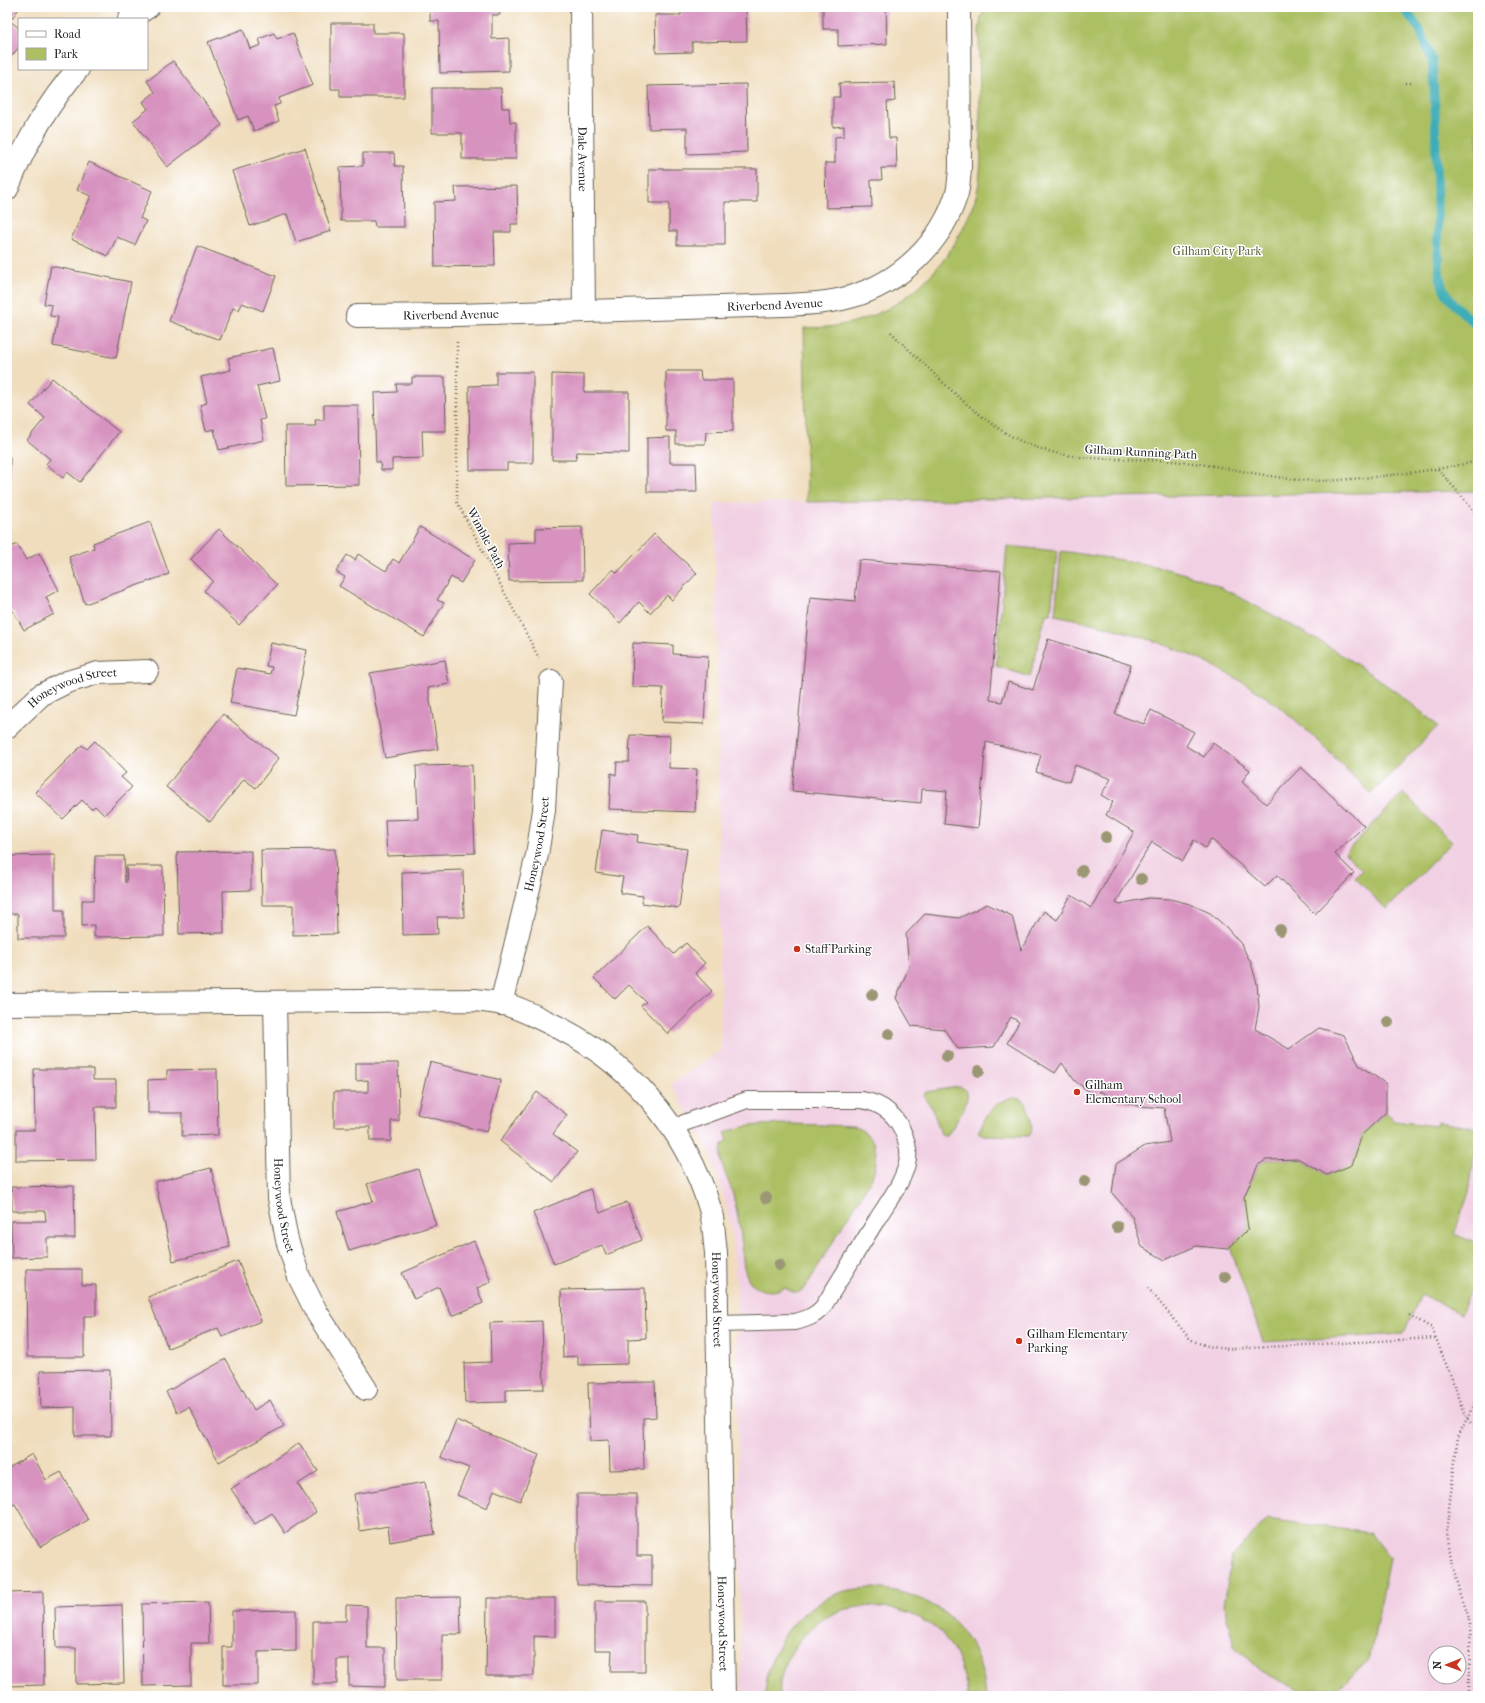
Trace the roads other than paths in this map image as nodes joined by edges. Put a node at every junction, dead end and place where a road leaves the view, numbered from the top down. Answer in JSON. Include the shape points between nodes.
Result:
{"nodes":[{"id":1,"x":148,"y":7,"type":"edge"},
{"id":2,"x":580,"y":7,"type":"edge"},
{"id":3,"x":959,"y":7,"type":"edge"},
{"id":4,"x":131,"y":18,"type":"edge"},
{"id":5,"x":77,"y":70,"type":"edge"},
{"id":6,"x":7,"y":189,"type":"edge"},
{"id":7,"x":584,"y":311,"type":"junction"},
{"id":8,"x":357,"y":316,"type":"dead end"},
{"id":9,"x":147,"y":671,"type":"dead end"},
{"id":10,"x":551,"y":681,"type":"road end"},
{"id":11,"x":7,"y":727,"type":"edge"},
{"id":12,"x":275,"y":1002,"type":"junction"},
{"id":13,"x":7,"y":1004,"type":"edge"},
{"id":14,"x":501,"y":1004,"type":"junction"},
{"id":15,"x":674,"y":1130,"type":"junction"},
{"id":16,"x":718,"y":1324,"type":"junction"},
{"id":17,"x":366,"y":1389,"type":"dead end"},
{"id":18,"x":724,"y":1696,"type":"edge"}],
"edges":[{"from":1,"to":4,"type":"street"},
{"from":2,"to":7,"type":"street","name":"Dale Avenue"},
{"from":3,"to":7,"type":"street","name":"Riverbend Avenue","via":[[960,169],[957,192],[939,231],[914,262],[868,291],[849,298],[825,302]]},
{"from":5,"to":6,"type":"street","via":[[37,125]]},
{"from":7,"to":8,"type":"street","name":"Riverbend Avenue"},
{"from":9,"to":11,"type":"street","name":"Honeywood Street","via":[[98,673],[67,682],[41,695]]},
{"from":10,"to":14,"type":"street","name":"Honeywood Street","via":[[544,810],[537,855]]},
{"from":12,"to":13,"type":"street","name":"Honeywood Street"},
{"from":12,"to":14,"type":"street","name":"Honeywood Street","via":[[475,1000]]},
{"from":12,"to":17,"type":"street","name":"Honeywood Street","via":[[279,1198],[287,1240],[299,1277],[317,1313]]},
{"from":14,"to":15,"type":"street","name":"Honeywood Street","via":[[566,1030],[612,1061],[658,1107]]},
{"from":15,"to":16,"type":"street","name":"Honeywood Street","via":[[699,1178],[711,1214],[716,1252]]},
{"from":15,"to":16,"type":"lane","via":[[684,1123],[747,1100],[861,1100],[882,1106],[891,1113],[899,1123],[907,1143],[908,1157],[901,1181],[823,1307],[816,1314],[806,1320],[795,1322]]},
{"from":16,"to":18,"type":"street","name":"Honeywood Street"}]}
